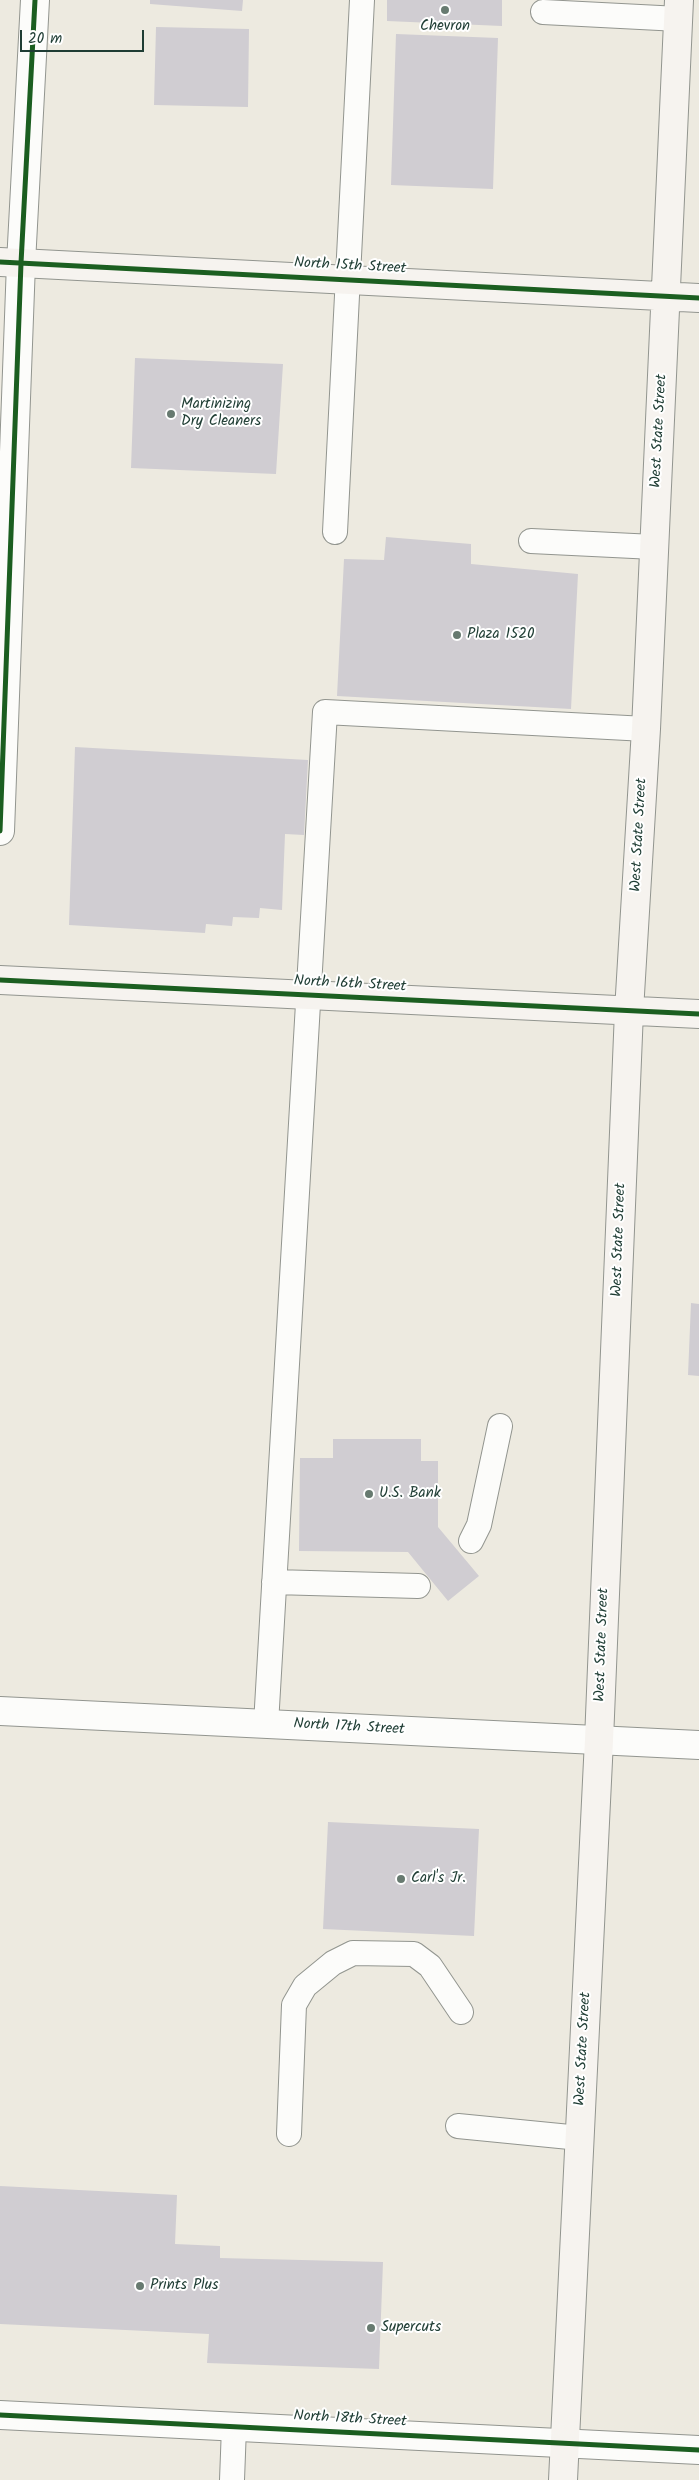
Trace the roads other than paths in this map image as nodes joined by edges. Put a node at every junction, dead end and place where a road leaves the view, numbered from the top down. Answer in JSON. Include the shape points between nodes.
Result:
{"nodes":[{"id":1,"x":36,"y":0,"type":"edge"},
{"id":2,"x":362,"y":0,"type":"edge"},
{"id":3,"x":679,"y":10,"type":"edge"},
{"id":4,"x":543,"y":12,"type":"dead end"},
{"id":5,"x":10,"y":262,"type":"edge"},
{"id":6,"x":348,"y":280,"type":"junction"},
{"id":7,"x":667,"y":296,"type":"junction"},
{"id":8,"x":699,"y":298,"type":"edge"},
{"id":9,"x":335,"y":532,"type":"dead end"},
{"id":10,"x":530,"y":542,"type":"dead end"},
{"id":11,"x":654,"y":547,"type":"junction"},
{"id":12,"x":646,"y":729,"type":"junction"},
{"id":13,"x":0,"y":831,"type":"edge"},
{"id":14,"x":0,"y":980,"type":"edge"},
{"id":15,"x":308,"y":995,"type":"junction"},
{"id":16,"x":629,"y":1011,"type":"junction"},
{"id":17,"x":699,"y":1014,"type":"edge"},
{"id":18,"x":500,"y":1426,"type":"dead end"},
{"id":19,"x":471,"y":1542,"type":"dead end"},
{"id":20,"x":274,"y":1582,"type":"junction"},
{"id":21,"x":418,"y":1586,"type":"dead end"},
{"id":22,"x":0,"y":1711,"type":"edge"},
{"id":23,"x":266,"y":1724,"type":"junction"},
{"id":24,"x":600,"y":1740,"type":"junction"},
{"id":25,"x":699,"y":1745,"type":"edge"},
{"id":26,"x":461,"y":2012,"type":"dead end"},
{"id":27,"x":458,"y":2126,"type":"dead end"},
{"id":28,"x":289,"y":2134,"type":"dead end"},
{"id":29,"x":580,"y":2138,"type":"junction"},
{"id":30,"x":0,"y":2415,"type":"edge"},
{"id":31,"x":234,"y":2427,"type":"junction"},
{"id":32,"x":565,"y":2443,"type":"junction"},
{"id":33,"x":699,"y":2450,"type":"edge"},
{"id":34,"x":232,"y":2480,"type":"edge"},
{"id":35,"x":563,"y":2480,"type":"edge"}],
"edges":[{"from":1,"to":5,"type":"street"},
{"from":2,"to":6,"type":"lane"},
{"from":3,"to":4,"type":"lane"},
{"from":3,"to":7,"type":"main road","name":"West State Street"},
{"from":5,"to":6,"type":"main road","name":"North 15th Street"},
{"from":5,"to":13,"type":"street"},
{"from":6,"to":7,"type":"main road","name":"North 15th Street"},
{"from":6,"to":9,"type":"lane"},
{"from":7,"to":8,"type":"main road","name":"North 15th Street"},
{"from":7,"to":11,"type":"main road","name":"West State Street"},
{"from":10,"to":11,"type":"lane"},
{"from":11,"to":12,"type":"main road","name":"West State Street"},
{"from":12,"to":15,"type":"lane","via":[[325,712]]},
{"from":12,"to":16,"type":"main road","name":"West State Street"},
{"from":14,"to":15,"type":"main road","name":"North 16th Street"},
{"from":15,"to":16,"type":"main road","name":"North 16th Street"},
{"from":15,"to":20,"type":"lane"},
{"from":16,"to":17,"type":"main road","name":"North 16th Street"},
{"from":16,"to":24,"type":"main road","name":"West State Street"},
{"from":18,"to":19,"type":"lane","via":[[479,1526]]},
{"from":20,"to":21,"type":"lane"},
{"from":20,"to":23,"type":"lane"},
{"from":22,"to":23,"type":"street","name":"North 17th Street"},
{"from":23,"to":24,"type":"street","name":"North 17th Street"},
{"from":24,"to":25,"type":"street","name":"North 17th Street"},
{"from":24,"to":29,"type":"main road","name":"West State Street"},
{"from":26,"to":28,"type":"lane","via":[[430,1966],[414,1954],[353,1953],[333,1963],[305,1986],[294,2005]]},
{"from":27,"to":29,"type":"lane"},
{"from":29,"to":32,"type":"main road","name":"West State Street"},
{"from":30,"to":31,"type":"street","name":"North 18th Street"},
{"from":31,"to":32,"type":"street","name":"North 18th Street"},
{"from":31,"to":34,"type":"lane"},
{"from":32,"to":33,"type":"street","name":"North 18th Street"},
{"from":32,"to":35,"type":"main road","name":"West State Street"}]}
